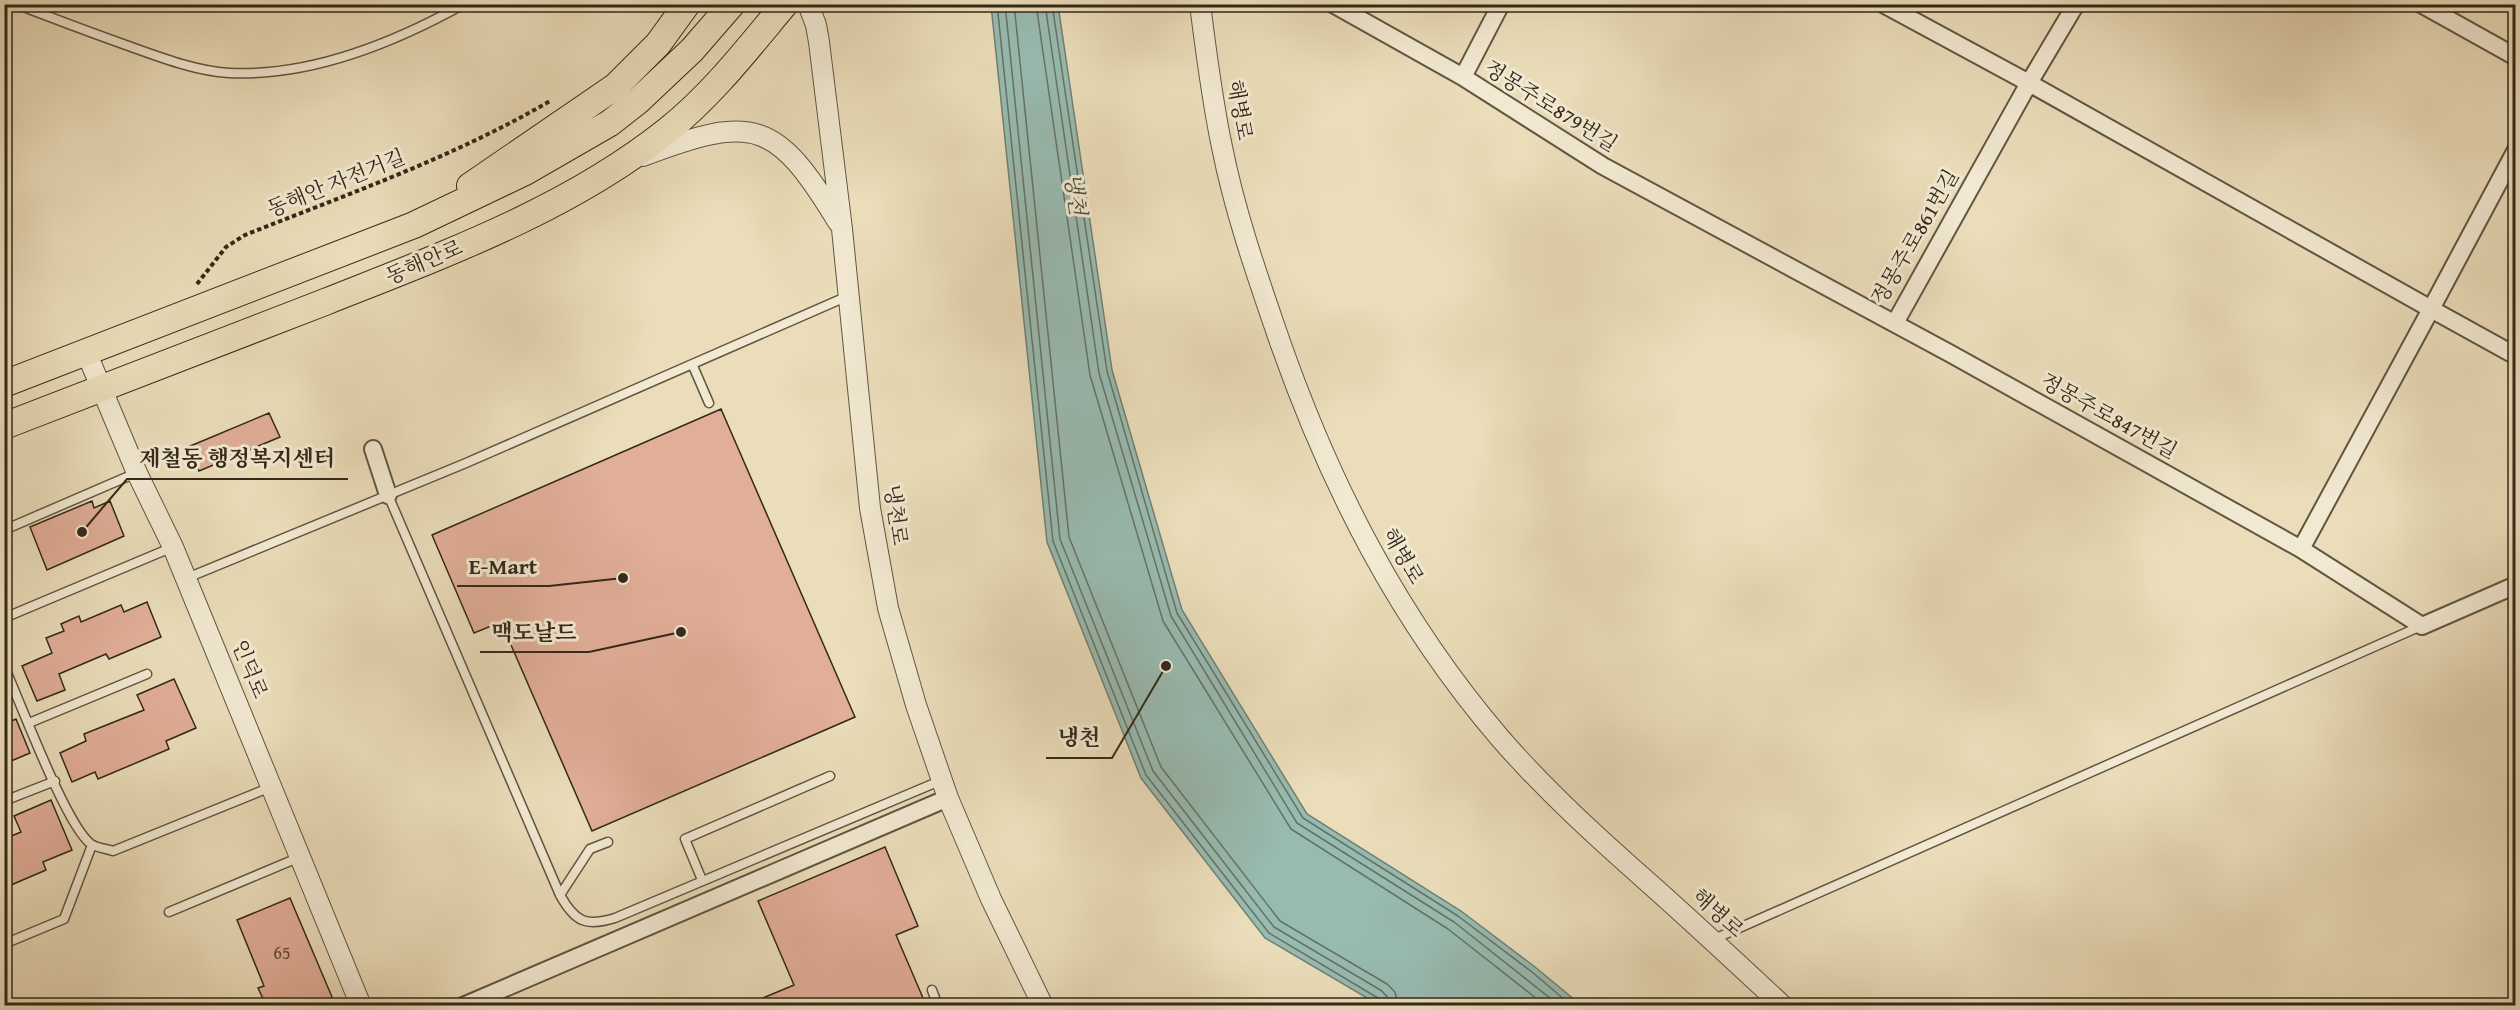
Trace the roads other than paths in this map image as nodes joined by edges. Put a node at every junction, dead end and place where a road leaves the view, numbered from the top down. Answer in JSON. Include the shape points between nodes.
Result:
{"nodes":[{"id":1,"x":16,"y":4,"type":"edge"},
{"id":2,"x":464,"y":4,"type":"edge"},
{"id":3,"x":687,"y":4,"type":"edge"},
{"id":4,"x":732,"y":4,"type":"edge"},
{"id":5,"x":785,"y":4,"type":"edge"},
{"id":6,"x":808,"y":4,"type":"edge"},
{"id":7,"x":1200,"y":4,"type":"edge"},
{"id":8,"x":1333,"y":4,"type":"edge"},
{"id":9,"x":1501,"y":4,"type":"edge"},
{"id":10,"x":1883,"y":4,"type":"edge"},
{"id":11,"x":2076,"y":4,"type":"edge"},
{"id":12,"x":2421,"y":4,"type":"edge"},
{"id":13,"x":2516,"y":57,"type":"edge"},
{"id":14,"x":1463,"y":77,"type":"junction"},
{"id":15,"x":2029,"y":83,"type":"junction"},
{"id":16,"x":2516,"y":150,"type":"edge"},
{"id":17,"x":621,"y":164,"type":"junction"},
{"id":18,"x":1655,"y":194,"type":"joint"},
{"id":19,"x":414,"y":225,"type":"junction"},
{"id":20,"x":842,"y":229,"type":"junction"},
{"id":21,"x":849,"y":296,"type":"junction"},
{"id":22,"x":2431,"y":309,"type":"junction"},
{"id":23,"x":1895,"y":323,"type":"junction"},
{"id":24,"x":87,"y":354,"type":"junction"},
{"id":25,"x":2516,"y":356,"type":"edge"},
{"id":26,"x":693,"y":366,"type":"junction"},
{"id":27,"x":4,"y":384,"type":"edge"},
{"id":28,"x":102,"y":389,"type":"junction"},
{"id":29,"x":709,"y":403,"type":"dead end"},
{"id":30,"x":4,"y":426,"type":"edge"},
{"id":31,"x":373,"y":449,"type":"dead end"},
{"id":32,"x":136,"y":472,"type":"junction"},
{"id":33,"x":388,"y":495,"type":"junction"},
{"id":34,"x":4,"y":530,"type":"edge"},
{"id":35,"x":173,"y":547,"type":"junction"},
{"id":36,"x":2301,"y":549,"type":"junction"},
{"id":37,"x":186,"y":579,"type":"junction"},
{"id":38,"x":2516,"y":585,"type":"edge"},
{"id":39,"x":4,"y":618,"type":"edge"},
{"id":40,"x":2422,"y":626,"type":"junction"},
{"id":41,"x":4,"y":666,"type":"edge"},
{"id":42,"x":147,"y":674,"type":"dead end"},
{"id":43,"x":29,"y":723,"type":"junction"},
{"id":44,"x":830,"y":776,"type":"dead end"},
{"id":45,"x":55,"y":781,"type":"junction"},
{"id":46,"x":272,"y":787,"type":"junction"},
{"id":47,"x":945,"y":789,"type":"junction"},
{"id":48,"x":4,"y":801,"type":"edge"},
{"id":49,"x":608,"y":842,"type":"dead end"},
{"id":50,"x":92,"y":845,"type":"junction"},
{"id":51,"x":300,"y":857,"type":"junction"},
{"id":52,"x":702,"y":880,"type":"junction"},
{"id":53,"x":560,"y":895,"type":"junction"},
{"id":54,"x":169,"y":912,"type":"dead end"},
{"id":55,"x":1712,"y":940,"type":"junction"},
{"id":56,"x":4,"y":944,"type":"edge"},
{"id":57,"x":932,"y":990,"type":"dead end"},
{"id":58,"x":361,"y":1005,"type":"edge"},
{"id":59,"x":463,"y":1005,"type":"edge"},
{"id":60,"x":938,"y":1005,"type":"edge"},
{"id":61,"x":1043,"y":1005,"type":"edge"},
{"id":62,"x":1783,"y":1005,"type":"edge"}],
"edges":[{"from":1,"to":2,"type":"lane","via":[[144,52],[228,73],[292,69],[336,58],[402,36]]},
{"from":3,"to":19,"type":"main road","via":[[658,44],[616,86]]},
{"from":4,"to":19,"type":"main road","name":"동해안로","via":[[666,77],[610,123],[525,172]]},
{"from":5,"to":17,"type":"main road","name":"동해안로","via":[[698,103]]},
{"from":6,"to":20,"type":"street","name":"냉천로","via":[[817,34]]},
{"from":7,"to":55,"type":"street","name":"해병로","via":[[1222,147],[1246,241],[1310,424],[1374,555],[1437,656],[1499,736],[1559,801]]},
{"from":8,"to":14,"type":"street"},
{"from":9,"to":14,"type":"street","name":"정몽주로879번길"},
{"from":10,"to":15,"type":"street"},
{"from":11,"to":15,"type":"street","name":"정몽주로861번길"},
{"from":12,"to":13,"type":"street"},
{"from":14,"to":18,"type":"street","name":"정몽주로879번길","via":[[1603,166]]},
{"from":15,"to":22,"type":"street"},
{"from":15,"to":23,"type":"street","name":"정몽주로861번길"},
{"from":16,"to":22,"type":"street"},
{"from":17,"to":20,"type":"street","via":[[722,130],[763,135],[777,142],[802,167]]},
{"from":17,"to":28,"type":"main road","name":"동해안로","via":[[531,215],[424,263]]},
{"from":18,"to":23,"type":"street","name":"정몽주로861번길"},
{"from":19,"to":24,"type":"main road","name":"동해안로"},
{"from":20,"to":21,"type":"street","name":"냉천로"},
{"from":21,"to":26,"type":"lane"},
{"from":21,"to":47,"type":"street","name":"냉천로","via":[[878,559],[902,660]]},
{"from":22,"to":25,"type":"street"},
{"from":22,"to":36,"type":"street"},
{"from":23,"to":36,"type":"street","name":"정몽주로847번길"},
{"from":24,"to":27,"type":"main road","name":"동해안로"},
{"from":24,"to":28,"type":"street","name":"인덕로"},
{"from":26,"to":29,"type":"lane"},
{"from":26,"to":33,"type":"lane"},
{"from":28,"to":30,"type":"main road","name":"동해안로"},
{"from":28,"to":32,"type":"street","name":"인덕로"},
{"from":31,"to":33,"type":"street"},
{"from":32,"to":34,"type":"lane"},
{"from":32,"to":35,"type":"street","name":"인덕로"},
{"from":33,"to":37,"type":"lane"},
{"from":33,"to":53,"type":"lane"},
{"from":35,"to":37,"type":"street","name":"인덕로"},
{"from":35,"to":39,"type":"lane"},
{"from":36,"to":40,"type":"street","name":"정몽주로847번길"},
{"from":37,"to":46,"type":"street","name":"인덕로"},
{"from":38,"to":40,"type":"street"},
{"from":40,"to":55,"type":"lane"},
{"from":41,"to":43,"type":"lane"},
{"from":42,"to":43,"type":"lane"},
{"from":43,"to":45,"type":"lane"},
{"from":44,"to":52,"type":"lane","via":[[685,839]]},
{"from":45,"to":48,"type":"lane"},
{"from":45,"to":50,"type":"lane","via":[[79,831]]},
{"from":46,"to":50,"type":"lane","via":[[113,851]]},
{"from":46,"to":51,"type":"street","name":"인덕로"},
{"from":47,"to":52,"type":"lane"},
{"from":47,"to":59,"type":"street"},
{"from":47,"to":61,"type":"street","name":"냉천로","via":[[996,909]]},
{"from":49,"to":53,"type":"lane","via":[[590,849]]},
{"from":50,"to":56,"type":"lane","via":[[64,919]]},
{"from":51,"to":54,"type":"lane"},
{"from":51,"to":58,"type":"street","name":"인덕로"},
{"from":52,"to":53,"type":"lane","via":[[615,918],[592,923],[572,915]]},
{"from":55,"to":62,"type":"street","name":"해병로"},
{"from":57,"to":60,"type":"lane"}]}
